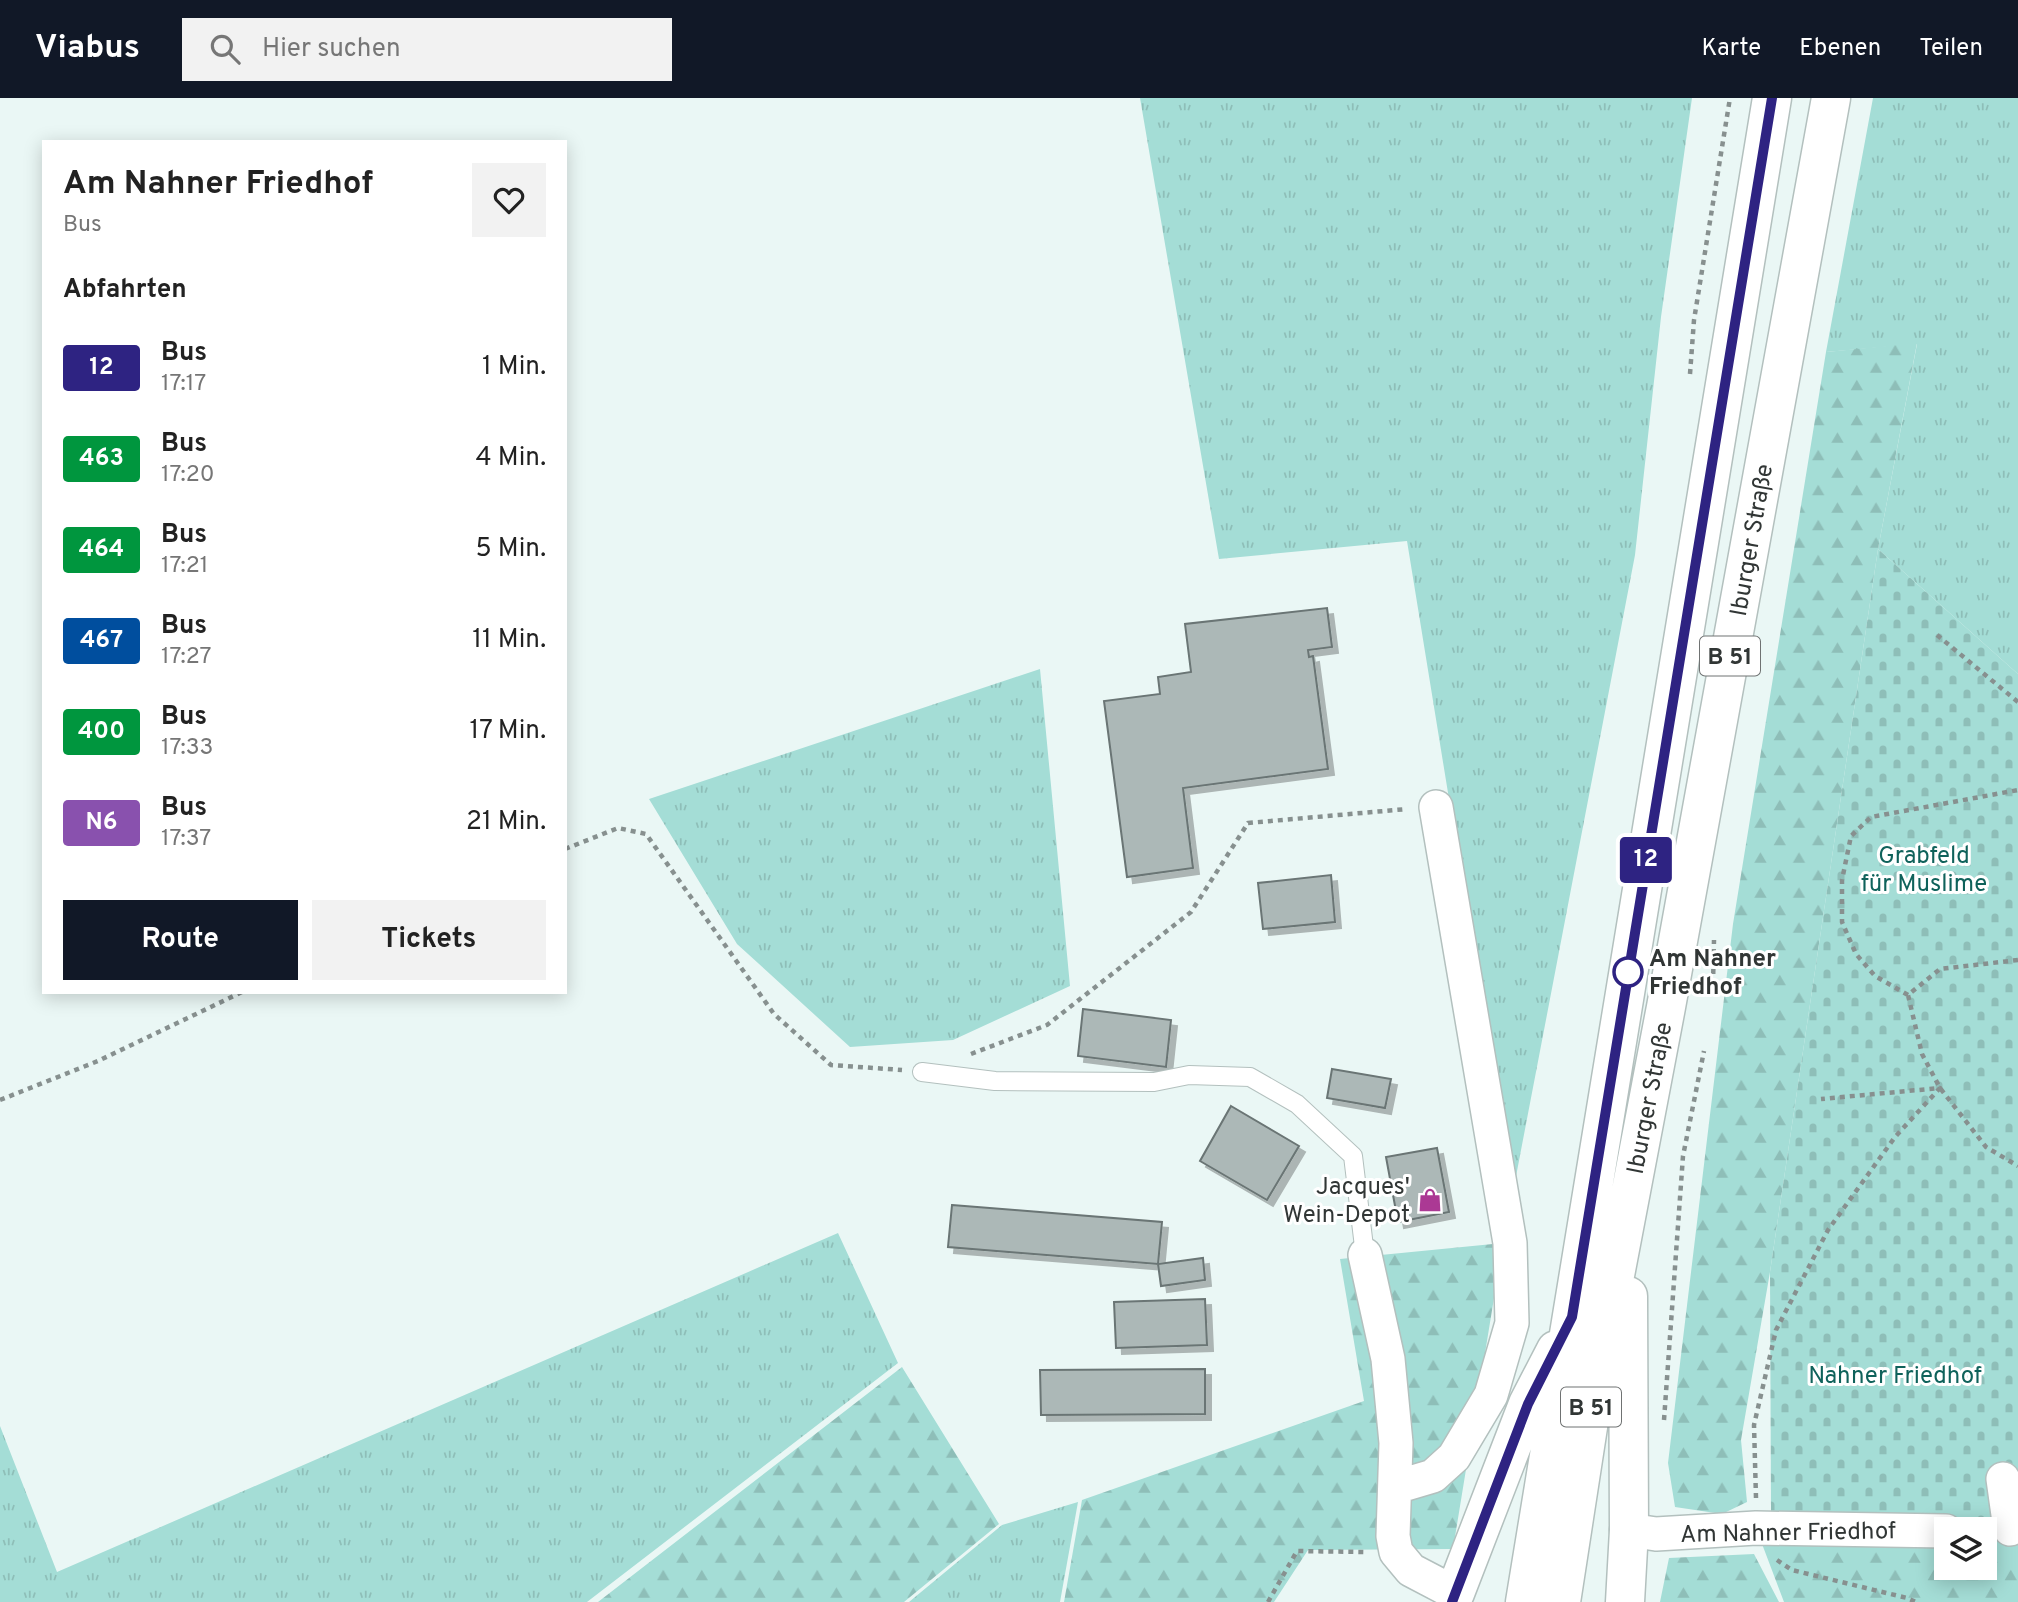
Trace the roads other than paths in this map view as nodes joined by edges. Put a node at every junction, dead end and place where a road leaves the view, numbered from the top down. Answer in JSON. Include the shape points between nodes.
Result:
{"nodes":[{"id":1,"x":1772,"y":98,"type":"edge"},
{"id":2,"x":1831,"y":98,"type":"edge"},
{"id":3,"x":1436,"y":807,"type":"road end"},
{"id":4,"x":922,"y":1072,"type":"road end"},
{"id":5,"x":1628,"y":1214,"type":"junction"},
{"id":6,"x":1365,"y":1255,"type":"joint"},
{"id":7,"x":1572,"y":1317,"type":"junction"},
{"id":8,"x":2003,"y":1479,"type":"dead end"},
{"id":9,"x":1396,"y":1487,"type":"junction"},
{"id":10,"x":1629,"y":1530,"type":"junction"},
{"id":11,"x":2004,"y":1530,"type":"edge"},
{"id":12,"x":1934,"y":1532,"type":"edge"},
{"id":13,"x":1454,"y":1598,"type":"edge"},
{"id":14,"x":1525,"y":1602,"type":"edge"},
{"id":15,"x":1561,"y":1602,"type":"edge"},
{"id":16,"x":1625,"y":1602,"type":"edge"}],
"edges":[{"from":1,"to":7,"type":"main road","name":"Iburger Straße","number":"B 51"},
{"from":2,"to":5,"type":"main road","name":"Iburger Straße","number":"B 51"},
{"from":3,"to":9,"type":"street","via":[[1510,1243],[1512,1323],[1491,1395],[1454,1457],[1433,1476]]},
{"from":4,"to":6,"type":"lane","via":[[995,1081],[1154,1082],[1189,1074],[1250,1077],[1297,1104],[1353,1156]]},
{"from":5,"to":10,"type":"main road"},
{"from":5,"to":15,"type":"main road","name":"Iburger Straße","number":"B 51","via":[[1596,1375]]},
{"from":6,"to":9,"type":"street","via":[[1388,1359]]},
{"from":7,"to":13,"type":"main road","via":[[1528,1404]]},
{"from":7,"to":14,"type":"main road","name":"Iburger Straße","number":"B 51"},
{"from":8,"to":11,"type":"street"},
{"from":9,"to":13,"type":"street","via":[[1396,1552],[1411,1570]]},
{"from":10,"to":12,"type":"street","name":"Am Nahner Friedhof","via":[[1763,1542]]},
{"from":10,"to":16,"type":"main road"}]}
